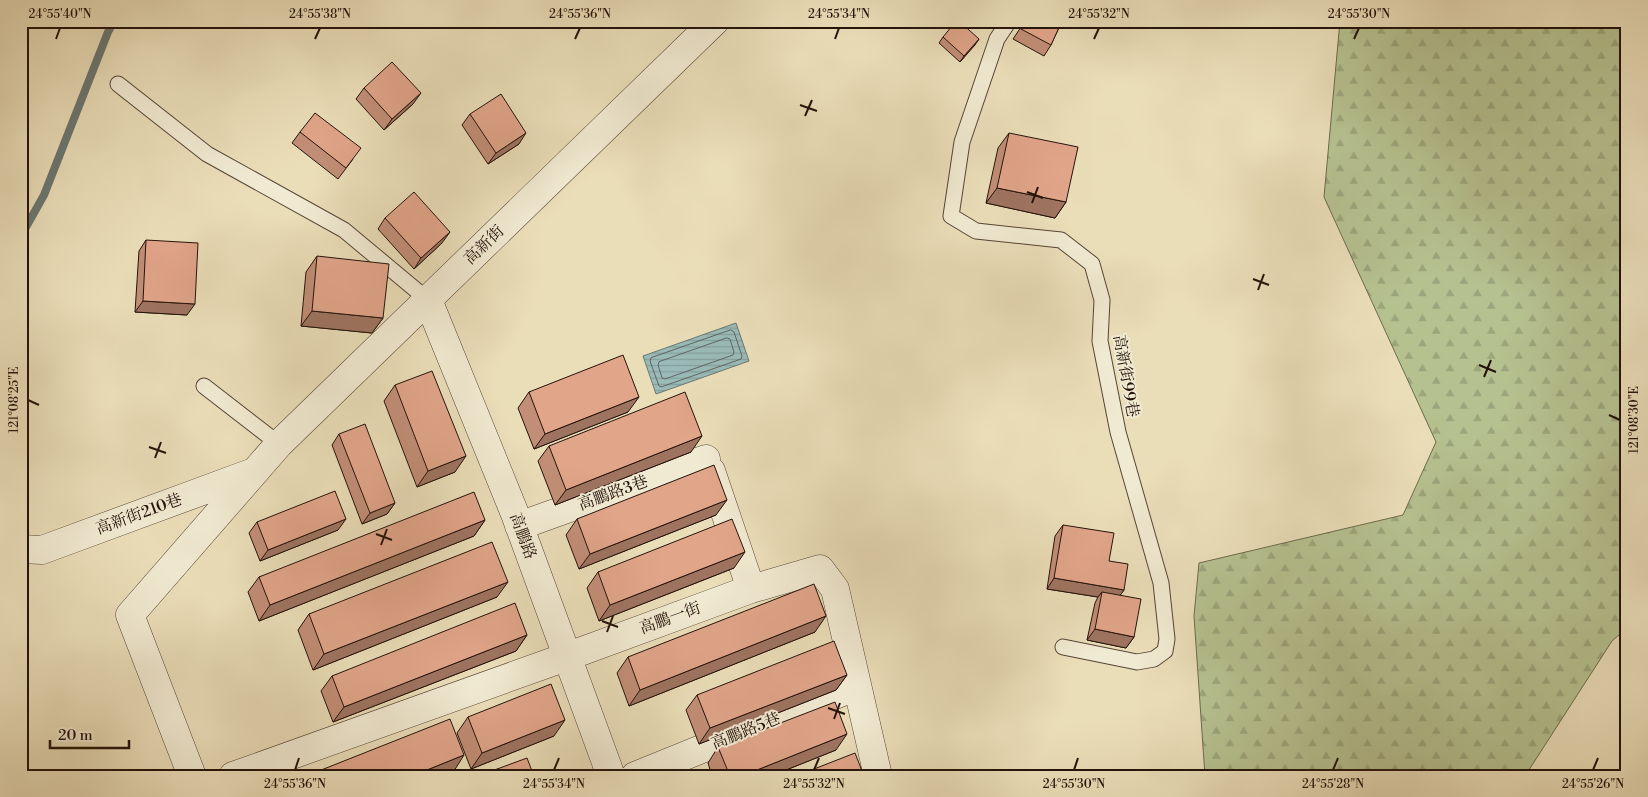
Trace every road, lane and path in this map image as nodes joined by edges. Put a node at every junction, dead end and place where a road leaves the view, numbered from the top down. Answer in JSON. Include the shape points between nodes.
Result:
{"nodes":[{"id":1,"x":715,"y":21,"type":"edge"},
{"id":2,"x":1009,"y":21,"type":"edge"},
{"id":3,"x":118,"y":84,"type":"dead end"},
{"id":4,"x":428,"y":300,"type":"junction"},
{"id":5,"x":204,"y":386,"type":"dead end"},
{"id":6,"x":699,"y":433,"type":"edge"},
{"id":7,"x":279,"y":444,"type":"junction"},
{"id":8,"x":706,"y":459,"type":"junction"},
{"id":9,"x":255,"y":471,"type":"junction"},
{"id":10,"x":519,"y":526,"type":"junction"},
{"id":11,"x":21,"y":549,"type":"edge"},
{"id":12,"x":751,"y":588,"type":"junction"},
{"id":13,"x":1063,"y":647,"type":"dead end"},
{"id":14,"x":566,"y":657,"type":"junction"},
{"id":15,"x":857,"y":686,"type":"junction"},
{"id":16,"x":192,"y":776,"type":"edge"},
{"id":17,"x":233,"y":776,"type":"edge"},
{"id":18,"x":611,"y":776,"type":"edge"},
{"id":19,"x":635,"y":776,"type":"edge"},
{"id":20,"x":878,"y":776,"type":"edge"}],
"edges":[{"from":1,"to":4,"type":"street","name":"高新街"},
{"from":2,"to":13,"type":"lane","name":"高新街99巷","via":[[997,39],[962,142],[951,216],[976,231],[1061,240],[1092,264],[1102,300],[1100,341],[1116,423],[1161,583],[1167,639],[1165,651],[1154,659],[1137,662]]},
{"from":3,"to":4,"type":"lane","via":[[207,154],[344,230]]},
{"from":4,"to":7,"type":"street","name":"高新街"},
{"from":4,"to":10,"type":"street","name":"高鵬路"},
{"from":5,"to":7,"type":"lane"},
{"from":6,"to":8,"type":"street"},
{"from":7,"to":9,"type":"street","name":"高新街"},
{"from":8,"to":10,"type":"street","name":"高鵬路3巷"},
{"from":8,"to":12,"type":"street"},
{"from":9,"to":11,"type":"street","name":"高新街210巷","via":[[42,550]]},
{"from":9,"to":16,"type":"street","via":[[130,615]]},
{"from":10,"to":14,"type":"street","name":"高鵬路"},
{"from":12,"to":14,"type":"street","name":"高鵬一街"},
{"from":12,"to":15,"type":"street","name":"高鵬一街","via":[[820,569],[835,589]]},
{"from":14,"to":17,"type":"street","name":"高鵬一街"},
{"from":14,"to":18,"type":"street","name":"高鵬路"},
{"from":15,"to":19,"type":"street","name":"高鵬路5巷"},
{"from":15,"to":20,"type":"street","name":"高鵬一街"}]}
